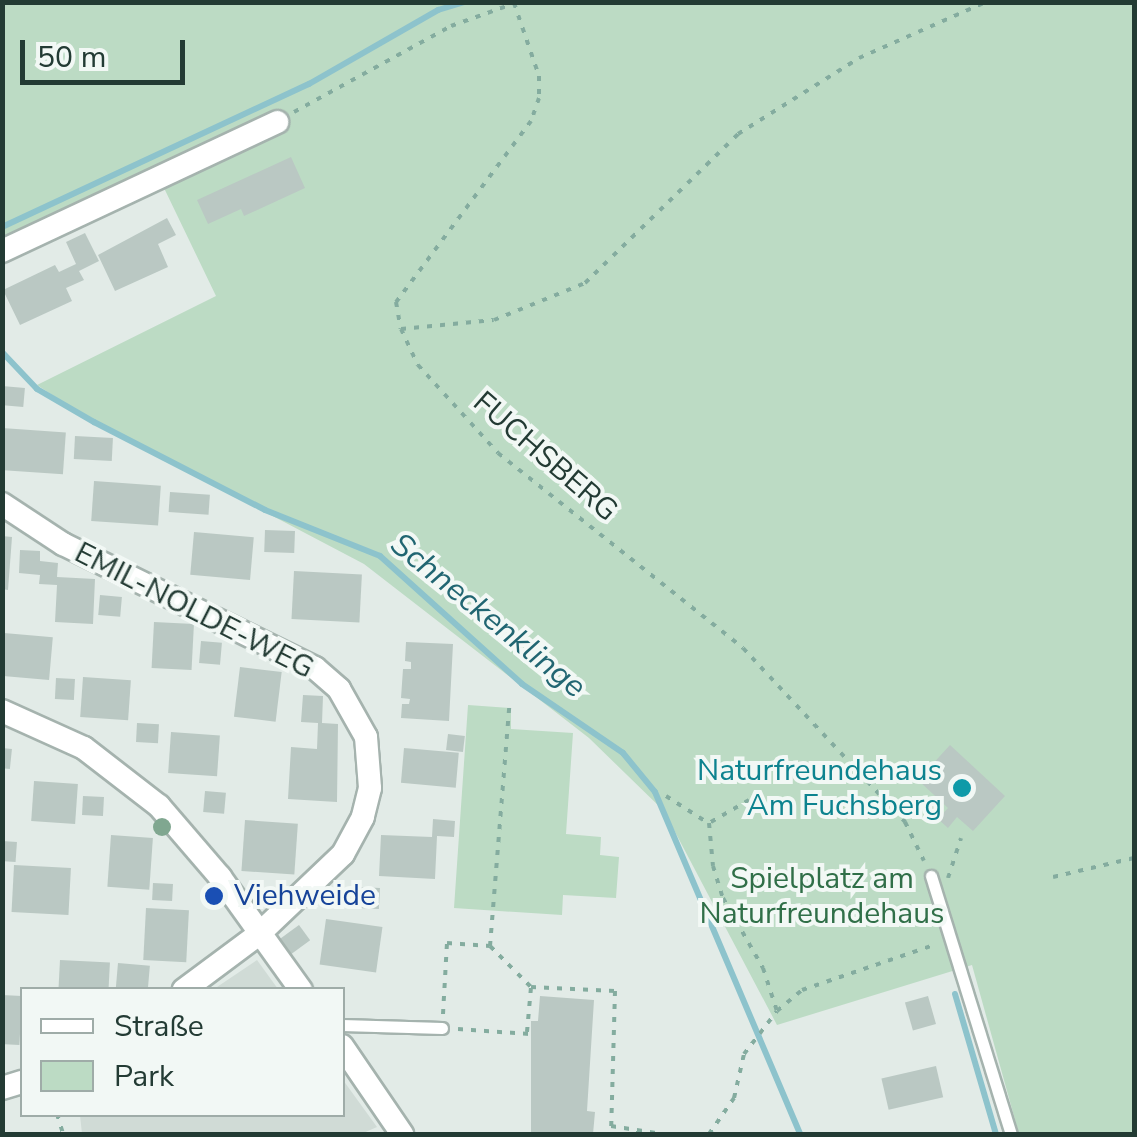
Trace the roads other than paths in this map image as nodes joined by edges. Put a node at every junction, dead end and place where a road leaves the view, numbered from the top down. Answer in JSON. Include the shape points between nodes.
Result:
{"nodes":[{"id":1,"x":277,"y":122,"type":"road end"},
{"id":2,"x":2,"y":251,"type":"edge"},
{"id":3,"x":2,"y":504,"type":"edge"},
{"id":4,"x":2,"y":711,"type":"edge"},
{"id":5,"x":931,"y":876,"type":"road end"},
{"id":6,"x":260,"y":934,"type":"junction"},
{"id":7,"x":188,"y":987,"type":"edge"},
{"id":8,"x":298,"y":987,"type":"edge"},
{"id":9,"x":345,"y":1025,"type":"edge"},
{"id":10,"x":442,"y":1028,"type":"road end"},
{"id":11,"x":345,"y":1050,"type":"edge"},
{"id":12,"x":402,"y":1134,"type":"edge"},
{"id":13,"x":1011,"y":1134,"type":"edge"}],
"edges":[{"from":1,"to":2,"type":"street"},
{"from":3,"to":6,"type":"street","name":"EMIL-NOLDE-WEG","via":[[63,544],[314,668],[340,689],[372,766],[363,816],[343,854]]},
{"from":4,"to":6,"type":"street","via":[[84,748],[159,806]]},
{"from":5,"to":13,"type":"lane"},
{"from":6,"to":7,"type":"street","name":"EMIL-NOLDE-WEG"},
{"from":6,"to":8,"type":"street"},
{"from":9,"to":10,"type":"lane"},
{"from":11,"to":12,"type":"street"}]}
